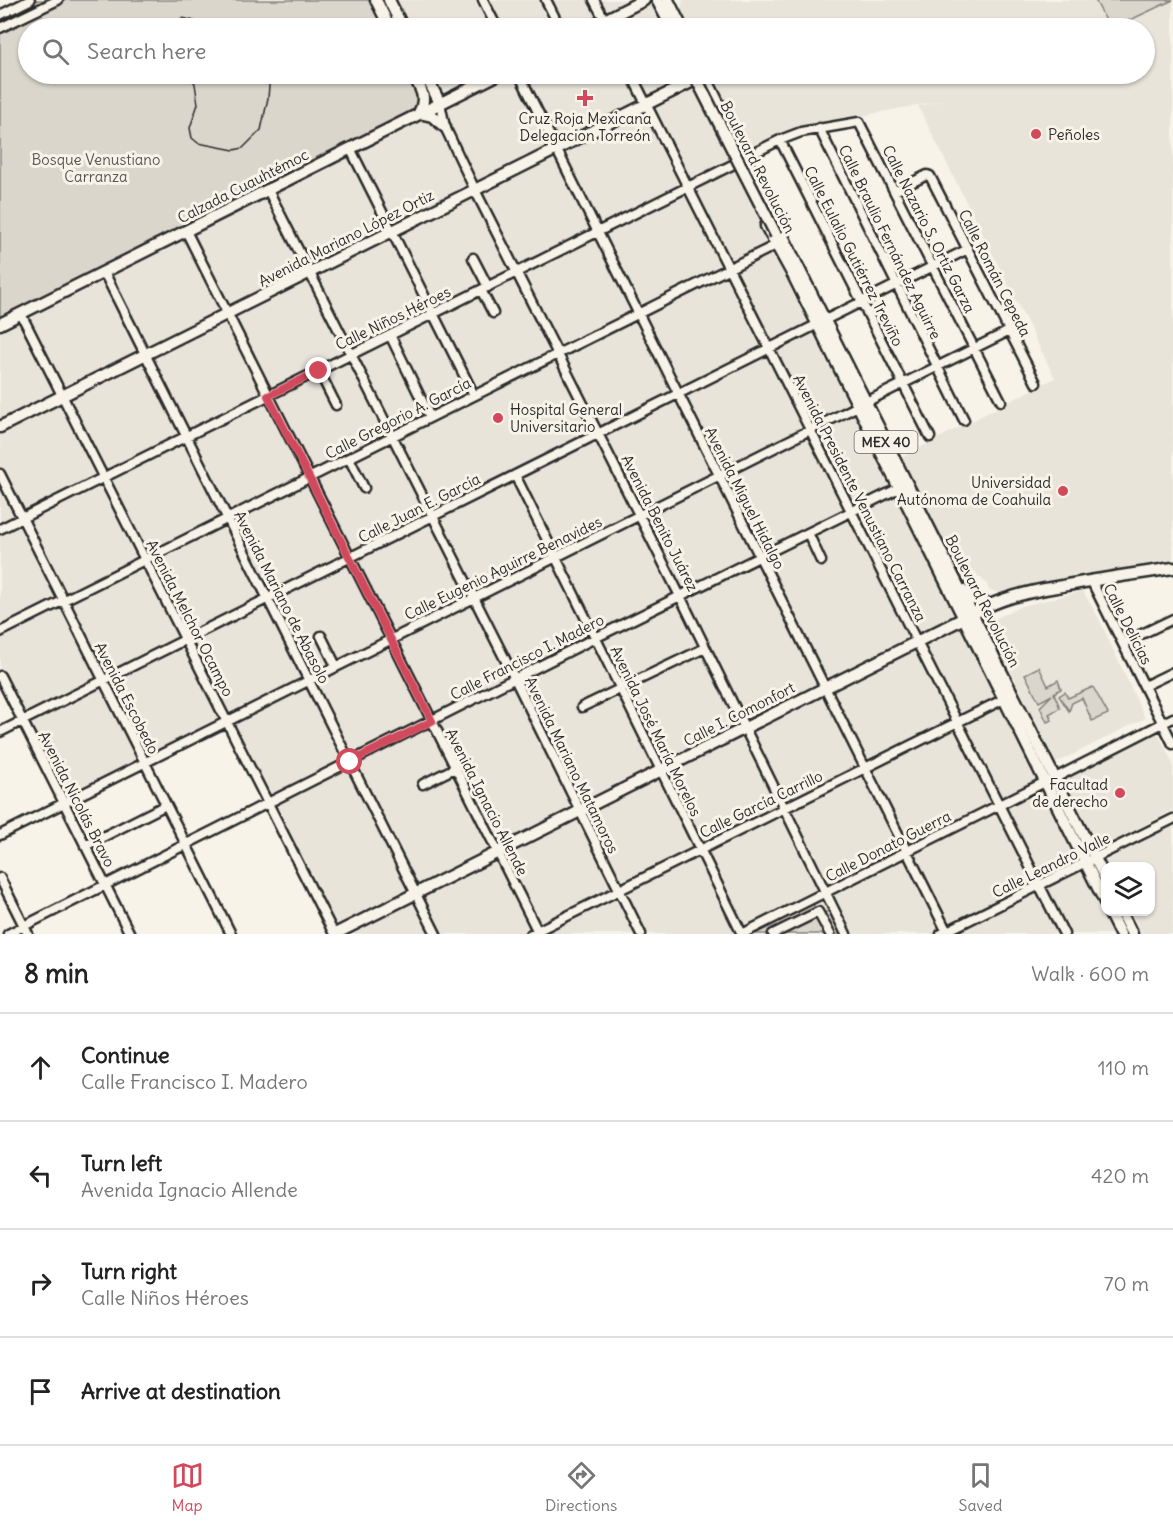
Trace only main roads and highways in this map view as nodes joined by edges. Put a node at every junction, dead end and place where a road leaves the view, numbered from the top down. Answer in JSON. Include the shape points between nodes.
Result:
{"nodes":[{"id":1,"x":376,"y":0,"type":"edge"},
{"id":2,"x":389,"y":0,"type":"edge"},
{"id":3,"x":644,"y":0,"type":"edge"},
{"id":4,"x":651,"y":0,"type":"edge"},
{"id":5,"x":659,"y":0,"type":"edge"},
{"id":6,"x":668,"y":0,"type":"edge"},
{"id":7,"x":677,"y":0,"type":"edge"},
{"id":8,"x":675,"y":14,"type":"junction"},
{"id":9,"x":385,"y":18,"type":"edge"},
{"id":10,"x":398,"y":18,"type":"edge"},
{"id":11,"x":616,"y":18,"type":"edge"},
{"id":12,"x":661,"y":18,"type":"edge"},
{"id":13,"x":669,"y":18,"type":"edge"},
{"id":14,"x":677,"y":18,"type":"edge"},
{"id":15,"x":417,"y":84,"type":"edge"},
{"id":16,"x":430,"y":84,"type":"edge"},
{"id":17,"x":479,"y":84,"type":"edge"},
{"id":18,"x":681,"y":84,"type":"edge"},
{"id":19,"x":701,"y":84,"type":"edge"},
{"id":20,"x":701,"y":84,"type":"edge"},
{"id":21,"x":702,"y":84,"type":"edge"},
{"id":22,"x":440,"y":103,"type":"junction"},
{"id":23,"x":419,"y":114,"type":"junction"},
{"id":24,"x":445,"y":127,"type":"road end"},
{"id":25,"x":777,"y":238,"type":"junction"},
{"id":26,"x":796,"y":273,"type":"junction"},
{"id":27,"x":0,"y":324,"type":"edge"},
{"id":28,"x":862,"y":404,"type":"junction"},
{"id":29,"x":0,"y":428,"type":"edge"},
{"id":30,"x":1173,"y":568,"type":"edge"},
{"id":31,"x":959,"y":588,"type":"junction"},
{"id":32,"x":990,"y":605,"type":"junction"},
{"id":33,"x":968,"y":616,"type":"junction"},
{"id":34,"x":1050,"y":780,"type":"junction"},
{"id":35,"x":1090,"y":860,"type":"junction"},
{"id":36,"x":1101,"y":874,"type":"edge"},
{"id":37,"x":1101,"y":890,"type":"edge"},
{"id":38,"x":1111,"y":916,"type":"edge"},
{"id":39,"x":1123,"y":916,"type":"edge"},
{"id":40,"x":334,"y":934,"type":"edge"},
{"id":41,"x":1120,"y":934,"type":"edge"},
{"id":42,"x":1132,"y":934,"type":"edge"}],
"edges":[{"from":1,"to":9,"type":"main road"},
{"from":2,"to":10,"type":"main road"},
{"from":3,"to":11,"type":"main road"},
{"from":4,"to":12,"type":"main road"},
{"from":5,"to":13,"type":"main road"},
{"from":6,"to":8,"type":"main road"},
{"from":7,"to":8,"type":"main road"},
{"from":8,"to":14,"type":"main road"},
{"from":15,"to":23,"type":"main road","via":[[423,96]]},
{"from":16,"to":22,"type":"main road","name":"Avenida Benito Juárez"},
{"from":17,"to":22,"type":"main road","name":"Calzada Cuauhtémoc"},
{"from":18,"to":29,"type":"main road","name":"Avenida Mariano López Ortiz"},
{"from":19,"to":25,"type":"main road","via":[[734,164]]},
{"from":20,"to":25,"type":"main road","name":"Boulevard Revolución","bridge":true},
{"from":21,"to":26,"type":"main road","name":"Boulevard Revolución","number":"MEX 40","via":[[746,157]]},
{"from":22,"to":23,"type":"main road","name":"Calzada Cuauhtémoc"},
{"from":23,"to":24,"type":"main road","via":[[432,116]]},
{"from":23,"to":27,"type":"main road","name":"Calzada Cuauhtémoc"},
{"from":25,"to":26,"type":"main road","name":"Boulevard Revolución"},
{"from":26,"to":28,"type":"main road","name":"Boulevard Revolución","number":"MEX 40"},
{"from":28,"to":31,"type":"main road","name":"Boulevard Revolución","number":"MEX 40"},
{"from":28,"to":33,"type":"main road","number":"MEX 40","via":[[899,488]]},
{"from":30,"to":32,"type":"main road","name":"Calle I. Comonfort","via":[[1030,592]]},
{"from":31,"to":32,"type":"main road"},
{"from":31,"to":33,"type":"main road","name":"Boulevard Revolución","number":"MEX 40"},
{"from":32,"to":33,"type":"main road","name":"Calle I. Comonfort"},
{"from":33,"to":34,"type":"main road","name":"Boulevard Revolución","number":"MEX 40"},
{"from":33,"to":34,"type":"main road","number":"MEX 40","via":[[1004,699]]},
{"from":33,"to":40,"type":"main road","name":"Calle I. Comonfort"},
{"from":34,"to":35,"type":"main road","number":"MEX 40"},
{"from":35,"to":36,"type":"main road","number":"MEX 40"},
{"from":35,"to":37,"type":"main road","number":"MEX 40"},
{"from":38,"to":41,"type":"main road"},
{"from":39,"to":42,"type":"main road"}]}
